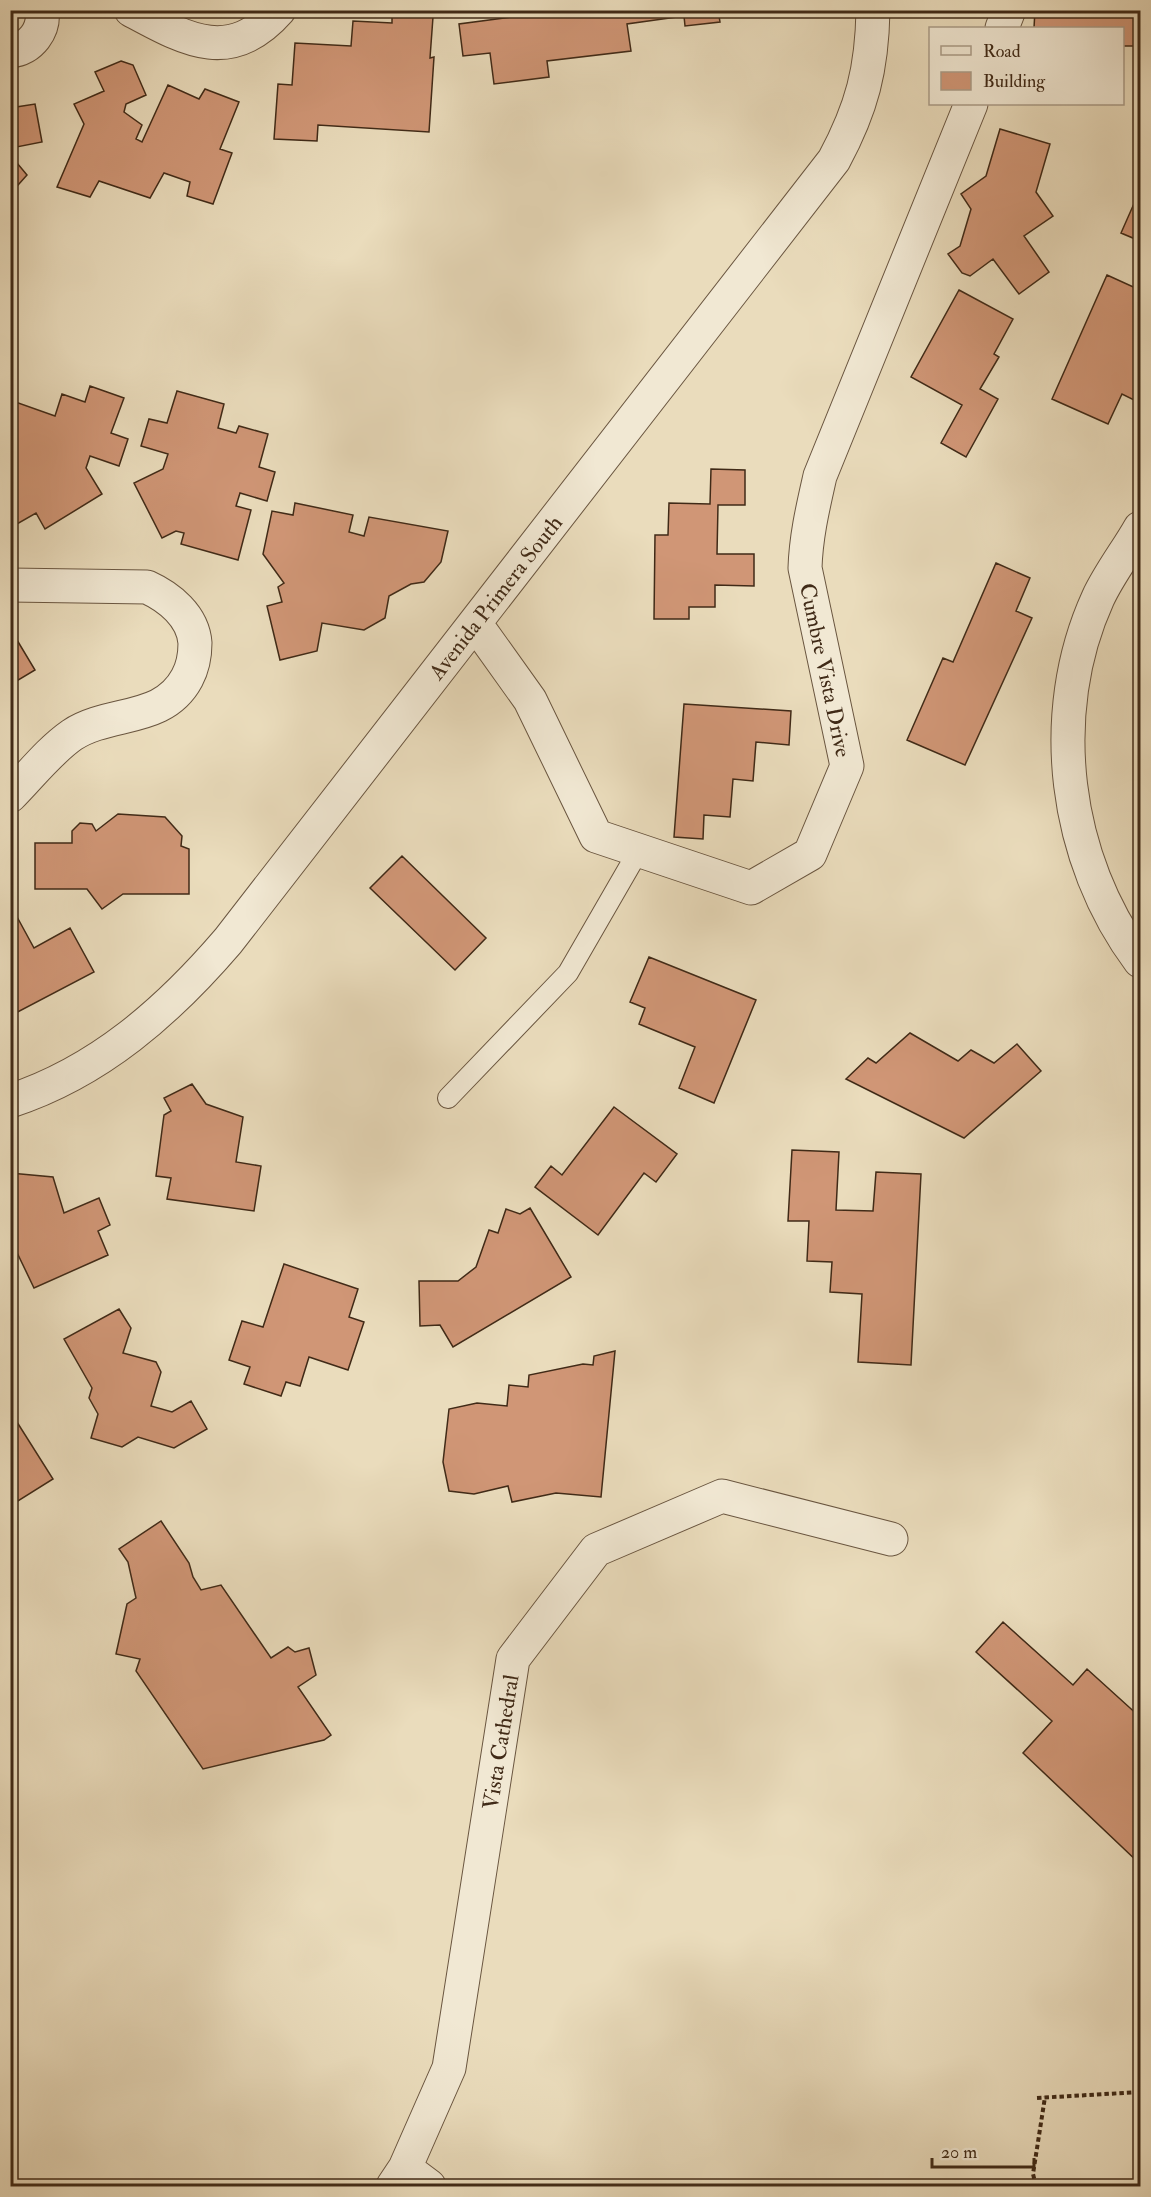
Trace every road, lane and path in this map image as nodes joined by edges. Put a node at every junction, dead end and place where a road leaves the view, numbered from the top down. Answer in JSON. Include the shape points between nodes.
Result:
{"nodes":[{"id":1,"x":130,"y":10,"type":"edge"},
{"id":2,"x":279,"y":10,"type":"edge"},
{"id":3,"x":873,"y":10,"type":"edge"},
{"id":4,"x":1009,"y":10,"type":"edge"},
{"id":5,"x":51,"y":12,"type":"edge"},
{"id":6,"x":1002,"y":27,"type":"edge"},
{"id":7,"x":10,"y":51,"type":"edge"},
{"id":8,"x":971,"y":105,"type":"edge"},
{"id":9,"x":1140,"y":528,"type":"edge"},
{"id":10,"x":10,"y":585,"type":"edge"},
{"id":11,"x":475,"y":623,"type":"junction"},
{"id":12,"x":10,"y":796,"type":"edge"},
{"id":13,"x":639,"y":850,"type":"junction"},
{"id":14,"x":1140,"y":961,"type":"edge"},
{"id":15,"x":448,"y":1098,"type":"dead end"},
{"id":16,"x":10,"y":1101,"type":"edge"},
{"id":17,"x":891,"y":1539,"type":"dead end"},
{"id":18,"x":1140,"y":2092,"type":"edge"},
{"id":19,"x":1045,"y":2097,"type":"junction"},
{"id":20,"x":1037,"y":2098,"type":"dead end"},
{"id":21,"x":409,"y":2180,"type":"edge"},
{"id":22,"x":1036,"y":2187,"type":"edge"}],
"edges":[{"from":1,"to":2,"type":"street","via":[[189,39],[209,44],[249,36]]},
{"from":3,"to":11,"type":"street","name":"Avenida Primera South","via":[[870,66],[863,97],[834,159]]},
{"from":4,"to":6,"type":"street"},
{"from":5,"to":7,"type":"street","via":[[28,45]]},
{"from":8,"to":13,"type":"street","name":"Cumbre Vista Drive","via":[[820,476],[810,518],[805,568],[847,766],[810,854],[751,888]]},
{"from":9,"to":14,"type":"street","via":[[1098,597],[1075,663],[1067,734],[1073,809],[1094,877],[1126,942]]},
{"from":10,"to":12,"type":"street","via":[[147,587],[181,611],[194,638],[195,653],[192,669],[172,698],[145,713],[91,725],[73,735]]},
{"from":11,"to":13,"type":"street","name":"Cumbre Vista Drive","via":[[530,700],[596,836]]},
{"from":11,"to":16,"type":"street","name":"Avenida Primera South","via":[[203,970],[119,1045],[63,1079]]},
{"from":13,"to":15,"type":"lane","via":[[568,973]]},
{"from":17,"to":21,"type":"street","name":"Vista Cathedral","via":[[722,1496],[596,1550],[513,1659],[450,2068]]},
{"from":18,"to":19,"type":"path"},
{"from":19,"to":20,"type":"path"},
{"from":19,"to":22,"type":"path","via":[[1033,2174]]}]}
